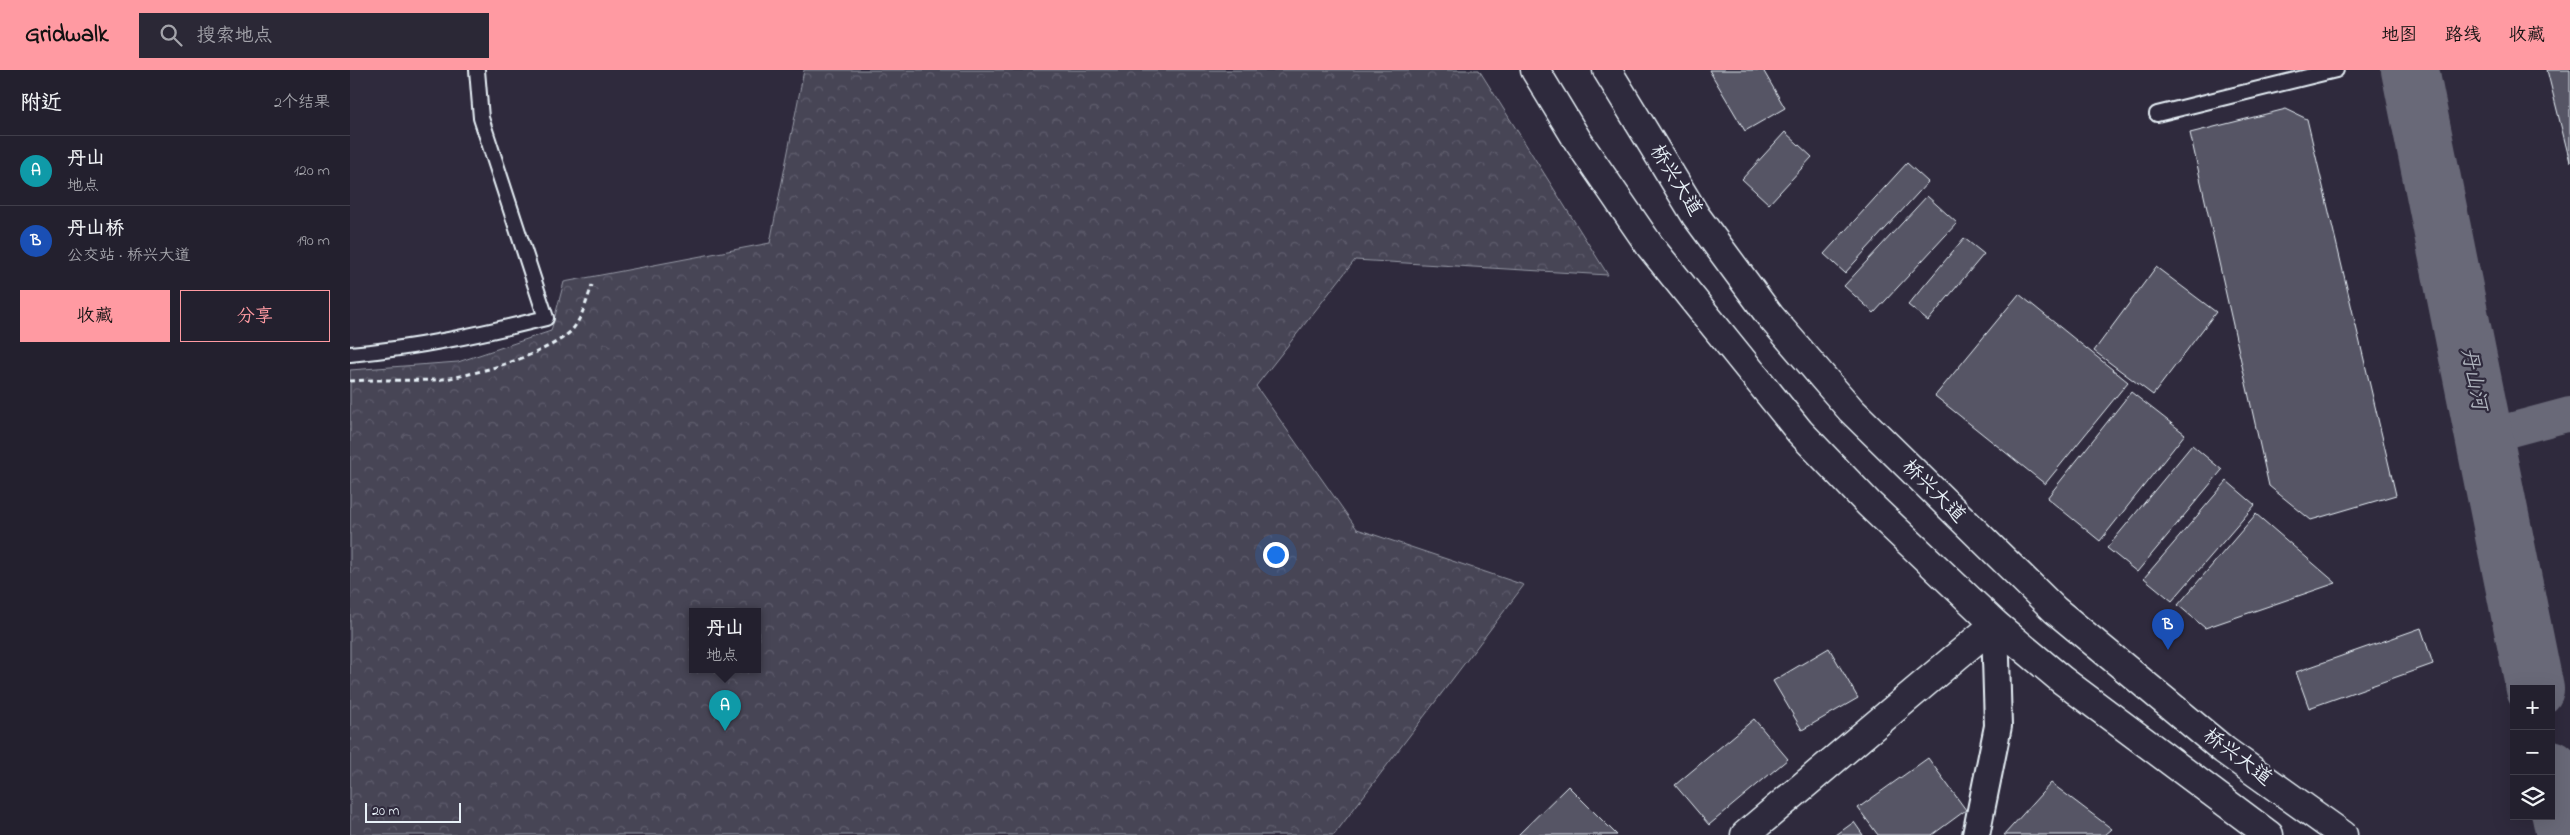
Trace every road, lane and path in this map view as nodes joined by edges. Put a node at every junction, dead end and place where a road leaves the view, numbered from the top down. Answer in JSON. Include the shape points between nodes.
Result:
{"nodes":[{"id":1,"x":477,"y":70,"type":"edge"},
{"id":2,"x":1535,"y":70,"type":"edge"},
{"id":3,"x":1607,"y":70,"type":"edge"},
{"id":4,"x":2330,"y":72,"type":"edge"},
{"id":5,"x":2157,"y":114,"type":"dead end"},
{"id":6,"x":350,"y":354,"type":"edge"},
{"id":7,"x":1994,"y":624,"type":"junction"},
{"id":8,"x":1745,"y":835,"type":"edge"},
{"id":9,"x":1976,"y":835,"type":"edge"},
{"id":10,"x":2269,"y":835,"type":"edge"},
{"id":11,"x":2343,"y":835,"type":"edge"}],
"edges":[{"from":1,"to":6,"type":"lane","via":[[481,118],[546,318],[399,350]]},
{"from":2,"to":7,"type":"main road","via":[[1578,141],[1650,246],[1746,367],[1800,432],[1869,504]]},
{"from":3,"to":11,"type":"main road","name":"桥兴大道","via":[[1696,216],[1770,316],[1851,410],[2055,610],[2224,750]]},
{"from":4,"to":5,"type":"lane"},
{"from":7,"to":8,"type":"main road"},
{"from":7,"to":9,"type":"street","via":[[1998,726]]},
{"from":7,"to":10,"type":"main road","via":[[2062,680]]}]}
